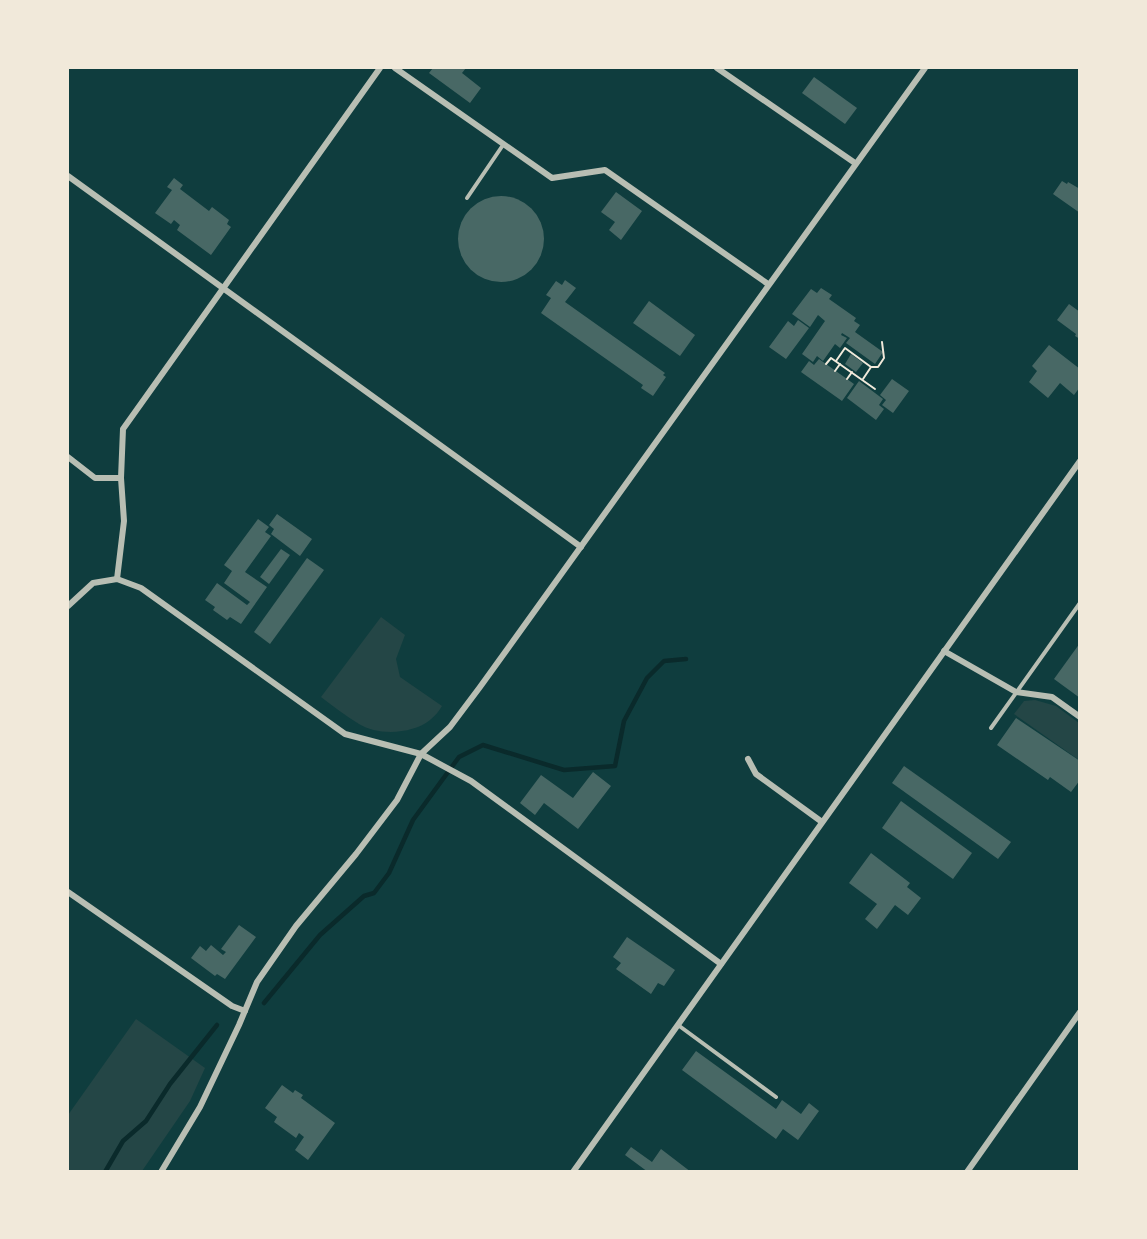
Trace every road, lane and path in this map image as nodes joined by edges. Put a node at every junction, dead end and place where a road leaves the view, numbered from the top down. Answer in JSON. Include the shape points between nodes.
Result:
{"nodes":[{"id":1,"x":380,"y":68,"type":"edge"},
{"id":2,"x":395,"y":68,"type":"edge"},
{"id":3,"x":717,"y":68,"type":"edge"},
{"id":4,"x":925,"y":68,"type":"edge"},
{"id":5,"x":504,"y":144,"type":"junction"},
{"id":6,"x":855,"y":163,"type":"junction"},
{"id":7,"x":68,"y":176,"type":"edge"},
{"id":8,"x":467,"y":198,"type":"dead end"},
{"id":9,"x":768,"y":284,"type":"junction"},
{"id":10,"x":222,"y":290,"type":"junction"},
{"id":11,"x":882,"y":342,"type":"dead end"},
{"id":12,"x":836,"y":361,"type":"junction"},
{"id":13,"x":826,"y":364,"type":"dead end"},
{"id":14,"x":840,"y":364,"type":"junction"},
{"id":15,"x":871,"y":368,"type":"junction"},
{"id":16,"x":835,"y":371,"type":"dead end"},
{"id":17,"x":852,"y":372,"type":"junction"},
{"id":18,"x":847,"y":379,"type":"dead end"},
{"id":19,"x":862,"y":380,"type":"junction"},
{"id":20,"x":875,"y":389,"type":"dead end"},
{"id":21,"x":68,"y":458,"type":"edge"},
{"id":22,"x":1080,"y":461,"type":"edge"},
{"id":23,"x":121,"y":478,"type":"junction"},
{"id":24,"x":581,"y":547,"type":"junction"},
{"id":25,"x":117,"y":579,"type":"junction"},
{"id":26,"x":1080,"y":603,"type":"edge"},
{"id":27,"x":68,"y":606,"type":"edge"},
{"id":28,"x":944,"y":651,"type":"junction"},
{"id":29,"x":1016,"y":692,"type":"junction"},
{"id":30,"x":1080,"y":717,"type":"edge"},
{"id":31,"x":991,"y":728,"type":"dead end"},
{"id":32,"x":421,"y":754,"type":"junction"},
{"id":33,"x":748,"y":759,"type":"dead end"},
{"id":34,"x":822,"y":822,"type":"junction"},
{"id":35,"x":68,"y":892,"type":"edge"},
{"id":36,"x":721,"y":964,"type":"junction"},
{"id":37,"x":245,"y":1011,"type":"junction"},
{"id":38,"x":1080,"y":1012,"type":"edge"},
{"id":39,"x":677,"y":1025,"type":"junction"},
{"id":40,"x":776,"y":1097,"type":"dead end"},
{"id":41,"x":161,"y":1172,"type":"edge"},
{"id":42,"x":573,"y":1172,"type":"edge"},
{"id":43,"x":967,"y":1172,"type":"edge"}],
"edges":[{"from":1,"to":10,"type":"street"},
{"from":2,"to":5,"type":"street"},
{"from":3,"to":6,"type":"street"},
{"from":4,"to":6,"type":"street"},
{"from":5,"to":8,"type":"lane"},
{"from":5,"to":9,"type":"street","via":[[552,178],[605,170]]},
{"from":6,"to":9,"type":"street"},
{"from":7,"to":10,"type":"street"},
{"from":9,"to":24,"type":"street"},
{"from":10,"to":23,"type":"street","via":[[123,429]]},
{"from":10,"to":24,"type":"street"},
{"from":11,"to":15,"type":"path","via":[[884,358],[878,367]]},
{"from":12,"to":13,"type":"path","via":[[831,358]]},
{"from":12,"to":14,"type":"path"},
{"from":12,"to":15,"type":"path","via":[[845,348]]},
{"from":14,"to":16,"type":"path"},
{"from":14,"to":17,"type":"path"},
{"from":15,"to":19,"type":"path"},
{"from":17,"to":18,"type":"path"},
{"from":17,"to":19,"type":"path"},
{"from":19,"to":20,"type":"path"},
{"from":21,"to":23,"type":"street","via":[[95,478]]},
{"from":22,"to":28,"type":"street"},
{"from":23,"to":25,"type":"street","via":[[124,521]]},
{"from":24,"to":32,"type":"street","via":[[450,727]]},
{"from":25,"to":27,"type":"street","via":[[93,583]]},
{"from":25,"to":32,"type":"street","via":[[141,588],[345,734]]},
{"from":26,"to":29,"type":"lane"},
{"from":28,"to":29,"type":"street"},
{"from":28,"to":34,"type":"street"},
{"from":29,"to":30,"type":"street","via":[[1052,697]]},
{"from":29,"to":31,"type":"lane"},
{"from":32,"to":36,"type":"street","via":[[471,781]]},
{"from":32,"to":37,"type":"street","via":[[398,800],[296,926],[257,982]]},
{"from":33,"to":34,"type":"street","via":[[756,774]]},
{"from":34,"to":36,"type":"street"},
{"from":35,"to":37,"type":"street","via":[[232,1006]]},
{"from":36,"to":39,"type":"street"},
{"from":37,"to":41,"type":"street","via":[[200,1107]]},
{"from":38,"to":43,"type":"street"},
{"from":39,"to":40,"type":"lane"},
{"from":39,"to":42,"type":"street"}]}
